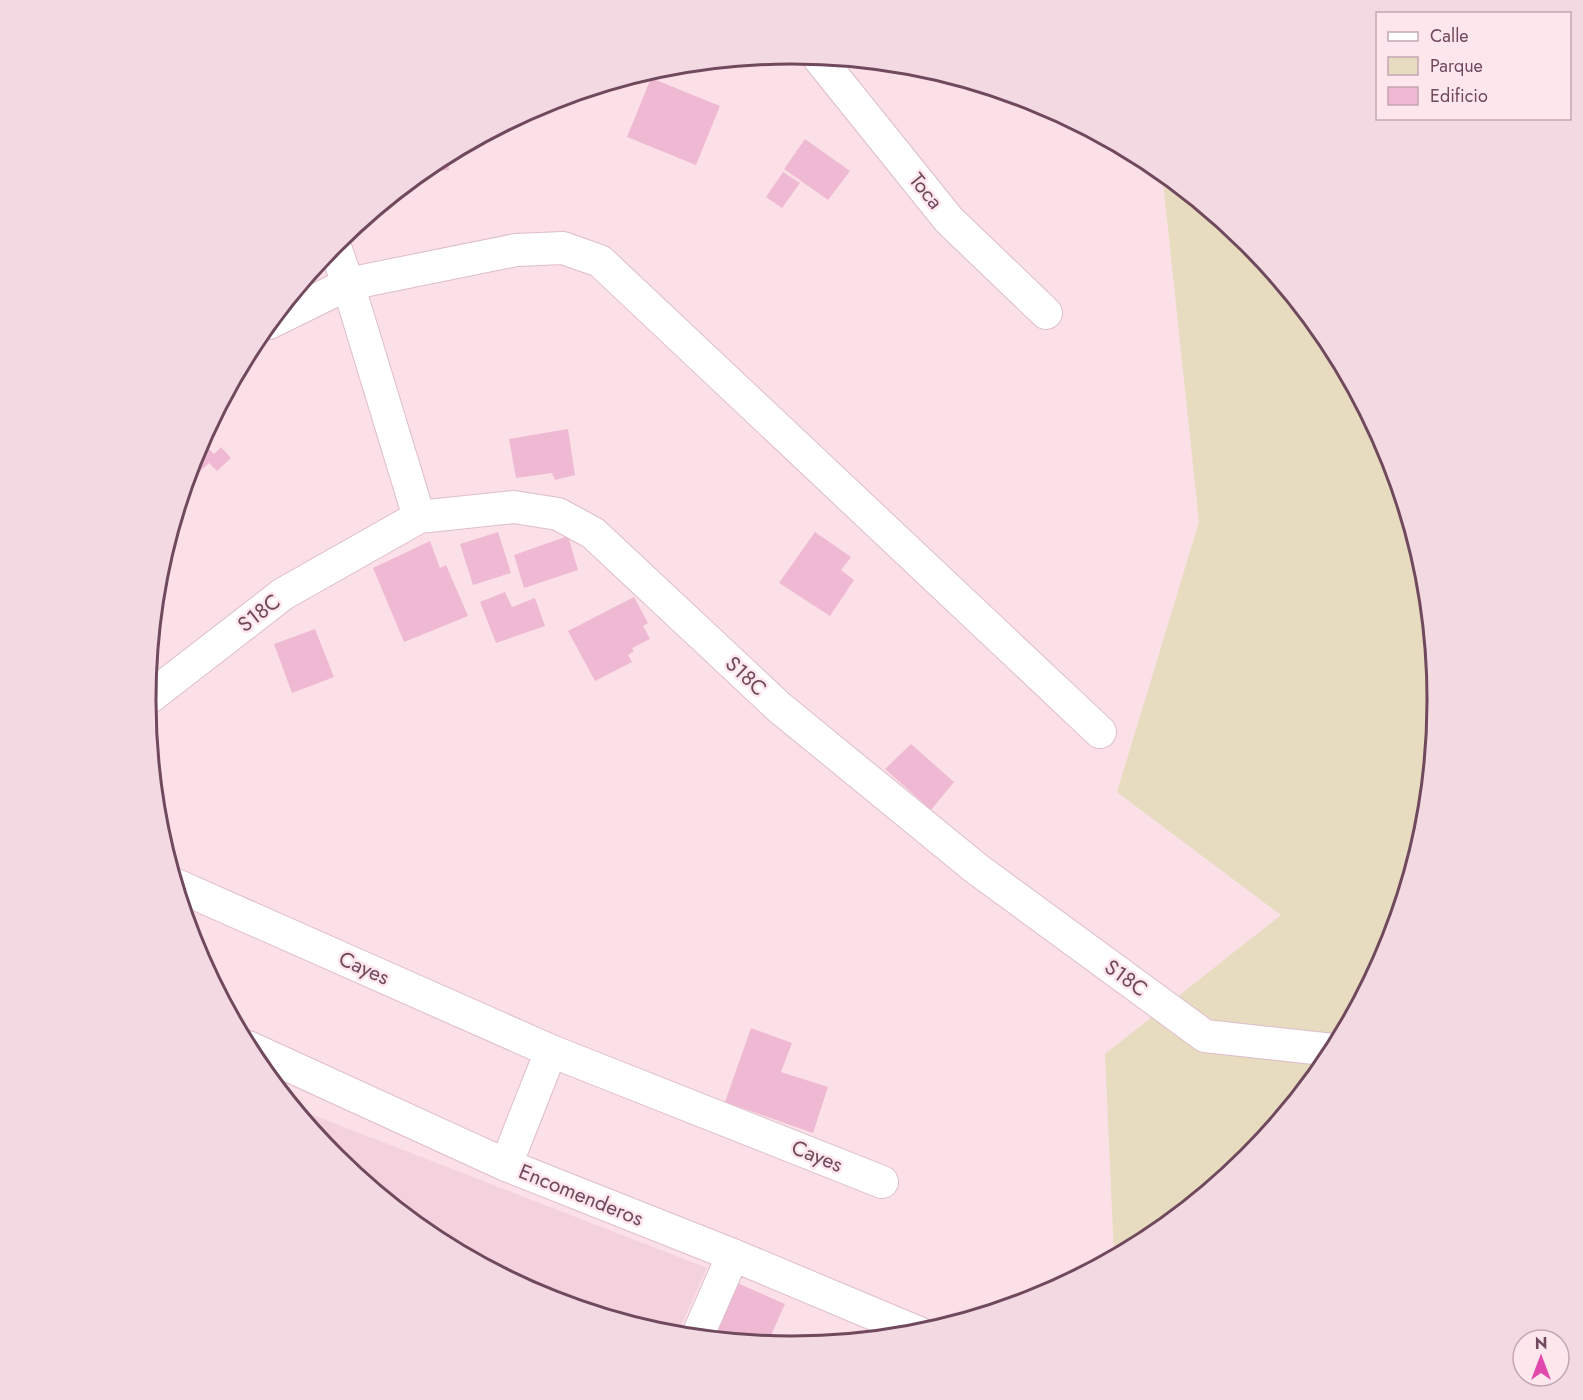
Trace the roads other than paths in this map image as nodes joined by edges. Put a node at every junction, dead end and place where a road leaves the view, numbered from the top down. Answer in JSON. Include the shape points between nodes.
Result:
{"nodes":[{"id":1,"x":825,"y":66,"type":"edge"},
{"id":2,"x":338,"y":255,"type":"edge"},
{"id":3,"x":348,"y":284,"type":"junction"},
{"id":4,"x":1046,"y":313,"type":"dead end"},
{"id":5,"x":286,"y":315,"type":"edge"},
{"id":6,"x":419,"y":517,"type":"junction"},
{"id":7,"x":156,"y":692,"type":"edge"},
{"id":8,"x":1100,"y":732,"type":"dead end"},
{"id":9,"x":186,"y":889,"type":"edge"},
{"id":10,"x":1323,"y":1049,"type":"edge"},
{"id":11,"x":551,"y":1051,"type":"junction"},
{"id":12,"x":264,"y":1054,"type":"edge"},
{"id":13,"x":506,"y":1166,"type":"junction"},
{"id":14,"x":882,"y":1182,"type":"dead end"},
{"id":15,"x":733,"y":1255,"type":"junction"},
{"id":16,"x":901,"y":1325,"type":"edge"},
{"id":17,"x":701,"y":1329,"type":"edge"}],
"edges":[{"from":1,"to":4,"type":"street","name":"Toca","via":[[950,220]]},
{"from":2,"to":3,"type":"street"},
{"from":3,"to":5,"type":"street"},
{"from":3,"to":6,"type":"street"},
{"from":3,"to":8,"type":"street","via":[[516,250],[562,248],[600,261]]},
{"from":6,"to":7,"type":"street","name":"S18C","via":[[283,594]]},
{"from":6,"to":10,"type":"street","name":"S18C","via":[[514,507],[558,514],[593,533],[798,723],[977,869],[1205,1036]]},
{"from":9,"to":11,"type":"street","name":"Cayes"},
{"from":11,"to":13,"type":"street"},
{"from":11,"to":14,"type":"street","name":"Cayes"},
{"from":12,"to":13,"type":"street","name":"Encomenderos"},
{"from":13,"to":15,"type":"street","name":"Encomenderos"},
{"from":15,"to":16,"type":"street","name":"Encomenderos"},
{"from":15,"to":17,"type":"street"}]}
